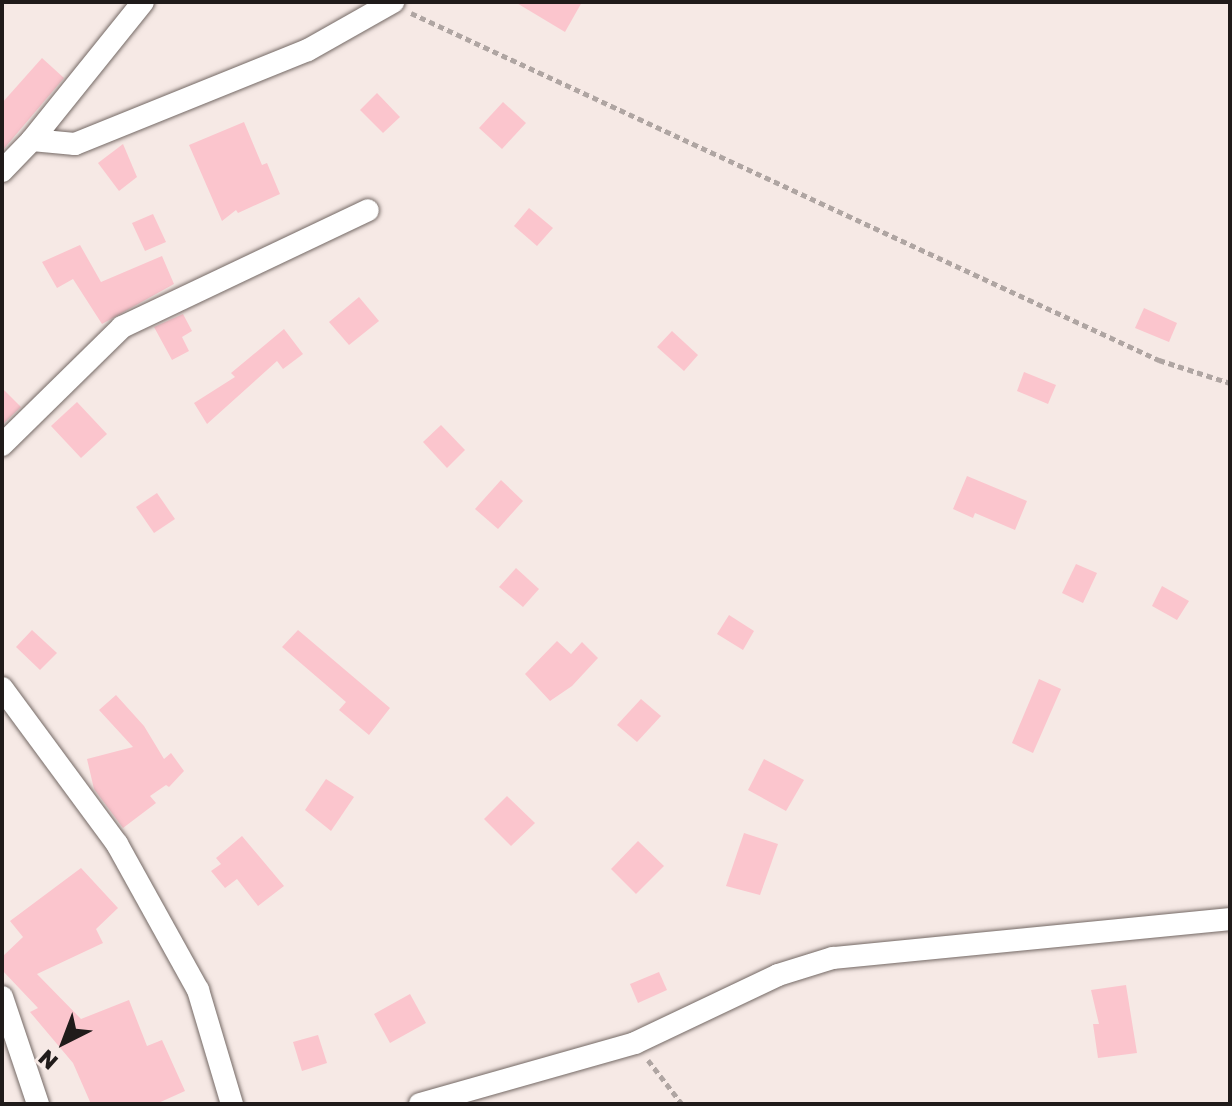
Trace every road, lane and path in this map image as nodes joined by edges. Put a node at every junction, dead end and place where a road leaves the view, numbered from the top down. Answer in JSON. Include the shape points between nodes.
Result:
{"nodes":[{"id":1,"x":143,"y":2,"type":"edge"},
{"id":2,"x":392,"y":3,"type":"edge"},
{"id":3,"x":32,"y":140,"type":"junction"},
{"id":4,"x":2,"y":171,"type":"edge"},
{"id":5,"x":368,"y":210,"type":"dead end"},
{"id":6,"x":1230,"y":383,"type":"edge"},
{"id":7,"x":2,"y":445,"type":"edge"},
{"id":8,"x":2,"y":688,"type":"edge"},
{"id":9,"x":1230,"y":919,"type":"edge"},
{"id":10,"x":2,"y":997,"type":"edge"},
{"id":11,"x":635,"y":1043,"type":"junction"},
{"id":12,"x":38,"y":1104,"type":"edge"},
{"id":13,"x":232,"y":1104,"type":"edge"},
{"id":14,"x":420,"y":1104,"type":"edge"},
{"id":15,"x":682,"y":1104,"type":"edge"}],
"edges":[{"from":1,"to":3,"type":"street"},
{"from":2,"to":3,"type":"street","via":[[308,50],[75,144]]},
{"from":2,"to":6,"type":"path","via":[[1159,360]]},
{"from":3,"to":4,"type":"street"},
{"from":5,"to":7,"type":"street","via":[[122,327]]},
{"from":8,"to":13,"type":"street","via":[[117,844],[198,990]]},
{"from":9,"to":11,"type":"street","via":[[833,958],[778,975]]},
{"from":10,"to":12,"type":"street"},
{"from":11,"to":14,"type":"street"},
{"from":11,"to":15,"type":"path"}]}
